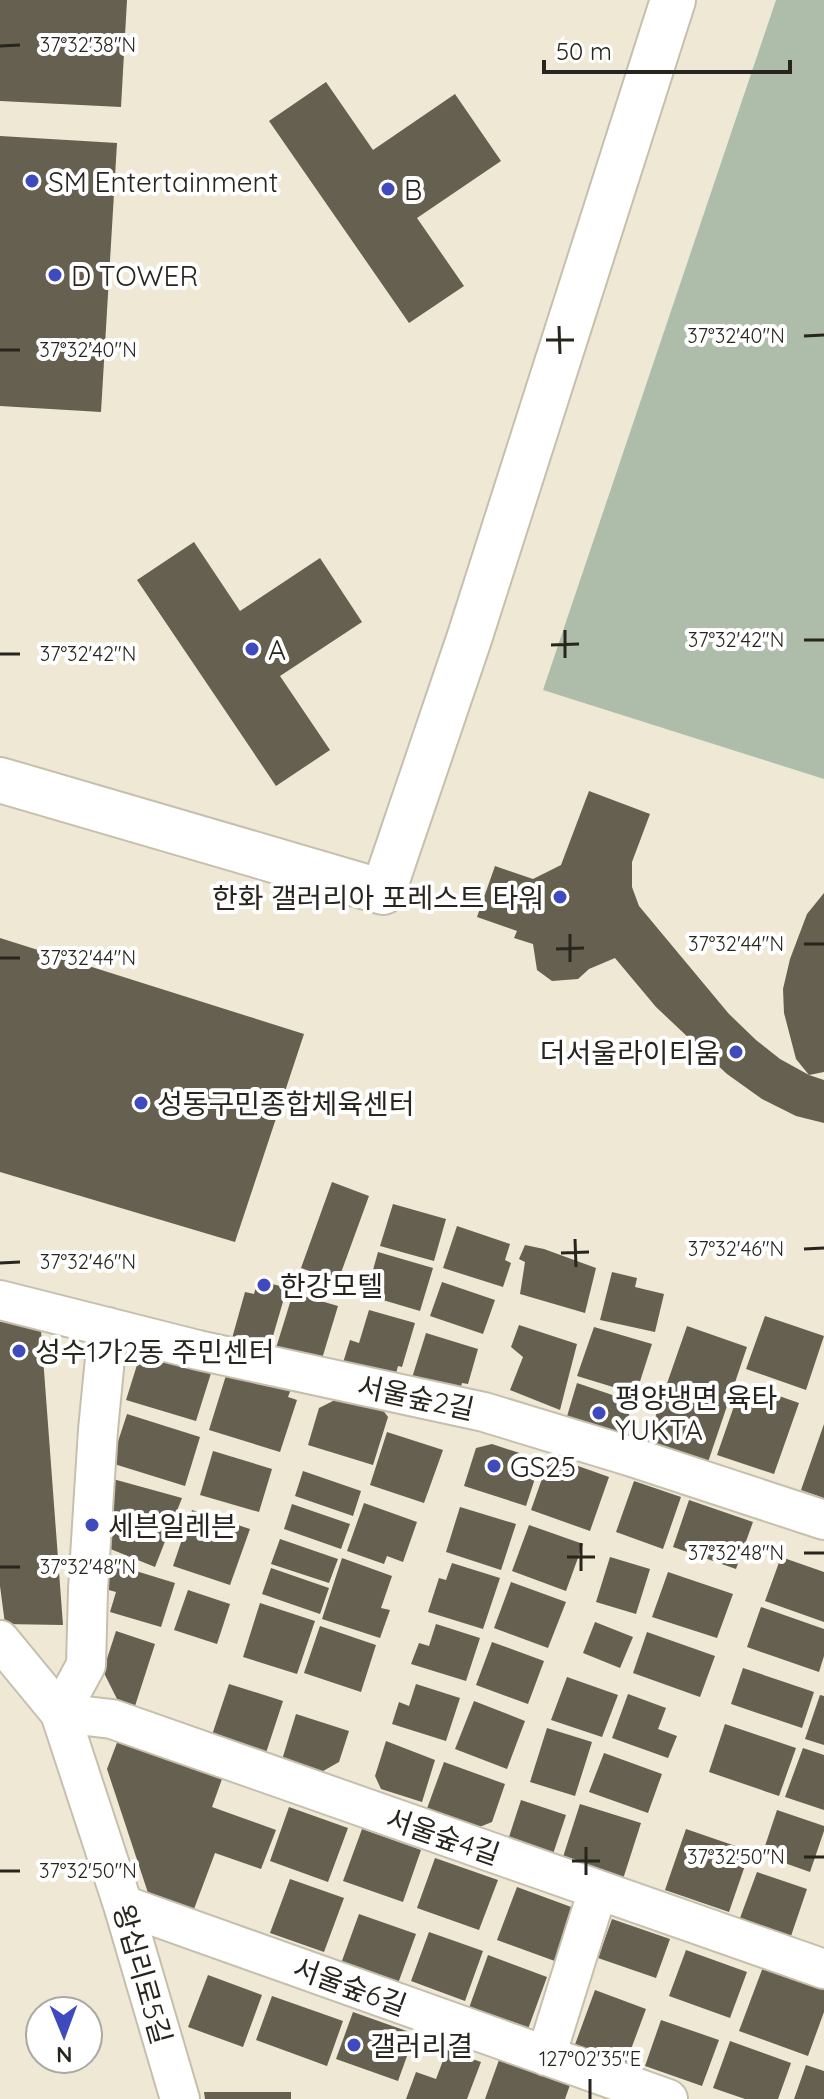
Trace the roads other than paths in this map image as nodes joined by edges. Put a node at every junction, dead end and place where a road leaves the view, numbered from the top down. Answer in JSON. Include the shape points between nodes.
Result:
{"nodes":[{"id":1,"x":673,"y":0,"type":"edge"},
{"id":2,"x":0,"y":780,"type":"edge"},
{"id":3,"x":0,"y":1300,"type":"edge"},
{"id":4,"x":108,"y":1327,"type":"junction"},
{"id":5,"x":824,"y":1520,"type":"edge"},
{"id":6,"x":0,"y":1640,"type":"edge"},
{"id":7,"x":60,"y":1713,"type":"junction"},
{"id":8,"x":598,"y":1890,"type":"junction"},
{"id":9,"x":123,"y":1905,"type":"junction"},
{"id":10,"x":824,"y":1969,"type":"edge"},
{"id":11,"x":546,"y":2056,"type":"junction"},
{"id":12,"x":180,"y":2099,"type":"edge"},
{"id":13,"x":668,"y":2099,"type":"edge"}],
"edges":[{"from":1,"to":2,"type":"street","via":[[383,892]]},
{"from":3,"to":4,"type":"street","name":"서울숲2길"},
{"from":4,"to":5,"type":"street","name":"서울숲2길","via":[[484,1412]]},
{"from":4,"to":7,"type":"street","via":[[86,1665]]},
{"from":6,"to":7,"type":"street","name":"왕십리로5길"},
{"from":7,"to":8,"type":"street","name":"서울숲4길","via":[[112,1719]]},
{"from":7,"to":9,"type":"street","name":"왕십리로5길"},
{"from":8,"to":10,"type":"street","name":"서울숲4길"},
{"from":8,"to":11,"type":"street"},
{"from":9,"to":11,"type":"street","name":"서울숲6길"},
{"from":9,"to":12,"type":"street","name":"왕십리로5길"},
{"from":11,"to":13,"type":"street","name":"서울숲6길"}]}
